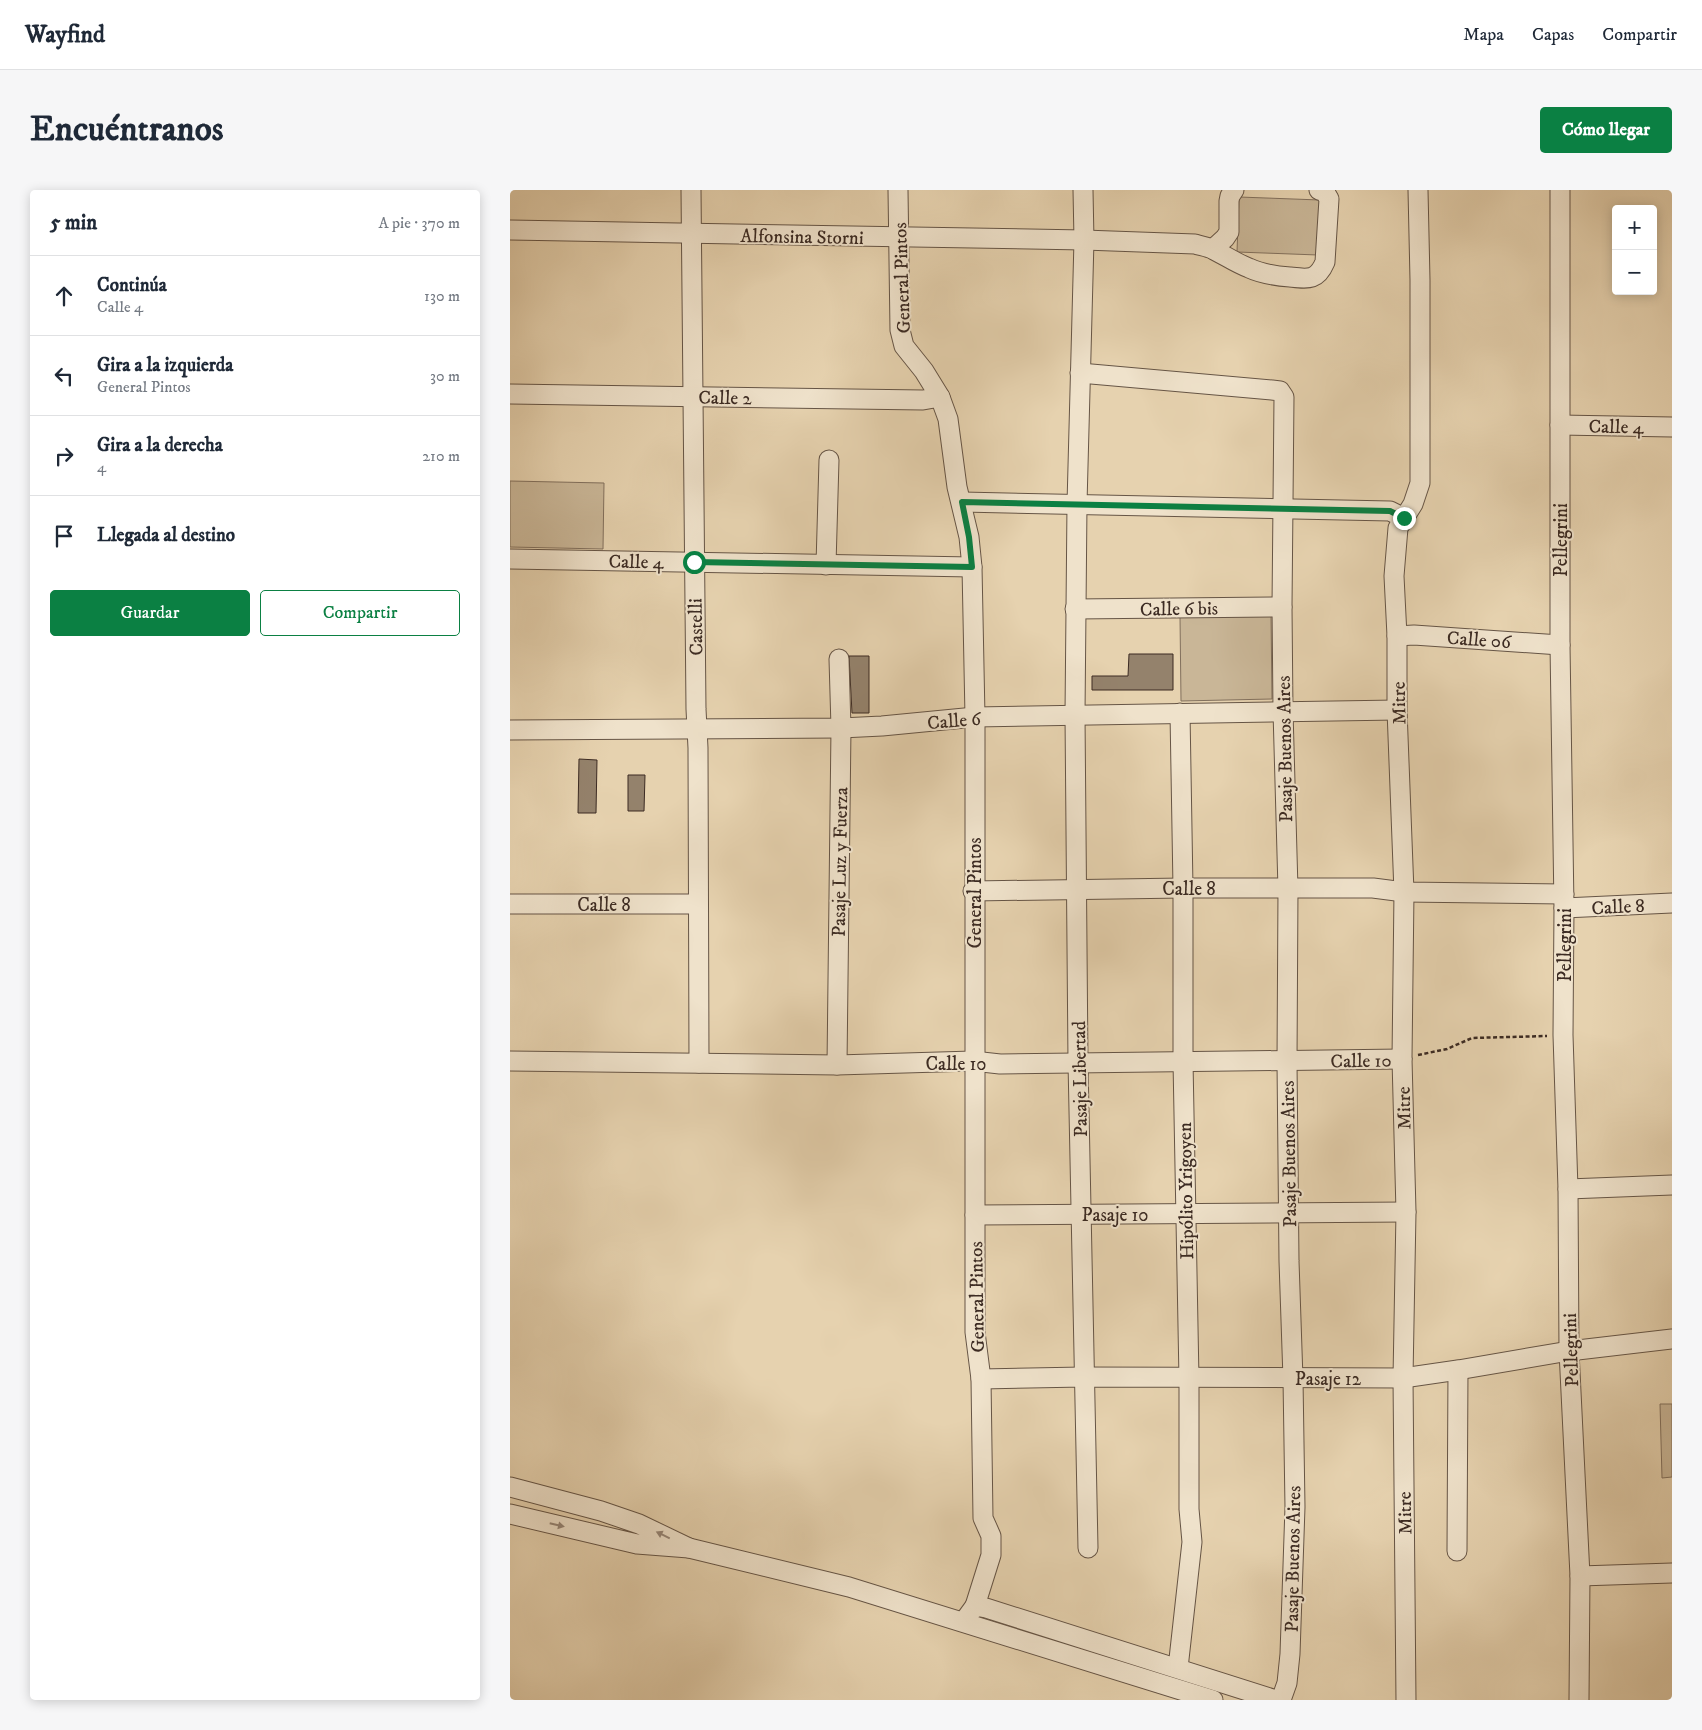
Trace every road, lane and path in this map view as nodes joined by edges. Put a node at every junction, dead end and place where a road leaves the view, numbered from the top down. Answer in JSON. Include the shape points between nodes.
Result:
{"nodes":[{"id":1,"x":691,"y":190,"type":"edge"},
{"id":2,"x":898,"y":190,"type":"edge"},
{"id":3,"x":1083,"y":190,"type":"edge"},
{"id":4,"x":1234,"y":190,"type":"edge"},
{"id":5,"x":1320,"y":190,"type":"edge"},
{"id":6,"x":1418,"y":190,"type":"edge"},
{"id":7,"x":1560,"y":190,"type":"edge"},
{"id":8,"x":510,"y":230,"type":"edge"},
{"id":9,"x":691,"y":234,"type":"junction"},
{"id":10,"x":898,"y":238,"type":"junction"},
{"id":11,"x":1084,"y":240,"type":"junction"},
{"id":12,"x":1213,"y":249,"type":"junction"},
{"id":13,"x":1080,"y":373,"type":"junction"},
{"id":14,"x":510,"y":394,"type":"edge"},
{"id":15,"x":693,"y":396,"type":"junction"},
{"id":16,"x":940,"y":397,"type":"junction"},
{"id":17,"x":1560,"y":425,"type":"junction"},
{"id":18,"x":1672,"y":427,"type":"edge"},
{"id":19,"x":829,"y":460,"type":"dead end"},
{"id":20,"x":962,"y":502,"type":"junction"},
{"id":21,"x":1077,"y":504,"type":"junction"},
{"id":22,"x":1282,"y":509,"type":"junction"},
{"id":23,"x":1404,"y":518,"type":"junction"},
{"id":24,"x":510,"y":559,"type":"edge"},
{"id":25,"x":694,"y":562,"type":"junction"},
{"id":26,"x":826,"y":565,"type":"junction"},
{"id":27,"x":972,"y":567,"type":"junction"},
{"id":28,"x":1282,"y":607,"type":"junction"},
{"id":29,"x":1075,"y":609,"type":"junction"},
{"id":30,"x":1397,"y":636,"type":"junction"},
{"id":31,"x":1560,"y":645,"type":"junction"},
{"id":32,"x":839,"y":659,"type":"dead end"},
{"id":33,"x":1397,"y":710,"type":"junction"},
{"id":34,"x":1283,"y":711,"type":"junction"},
{"id":35,"x":1180,"y":713,"type":"junction"},
{"id":36,"x":1075,"y":715,"type":"junction"},
{"id":37,"x":975,"y":717,"type":"junction"},
{"id":38,"x":841,"y":728,"type":"junction"},
{"id":39,"x":510,"y":730,"type":"edge"},
{"id":40,"x":697,"y":730,"type":"junction"},
{"id":41,"x":1183,"y":888,"type":"junction"},
{"id":42,"x":1076,"y":889,"type":"junction"},
{"id":43,"x":1288,"y":889,"type":"junction"},
{"id":44,"x":974,"y":891,"type":"junction"},
{"id":45,"x":1404,"y":892,"type":"junction"},
{"id":46,"x":1564,"y":901,"type":"junction"},
{"id":47,"x":1672,"y":903,"type":"edge"},
{"id":48,"x":510,"y":904,"type":"edge"},
{"id":49,"x":698,"y":904,"type":"junction"},
{"id":50,"x":1563,"y":1036,"type":"junction"},
{"id":51,"x":1402,"y":1059,"type":"junction"},
{"id":52,"x":510,"y":1061,"type":"edge"},
{"id":53,"x":974,"y":1061,"type":"junction"},
{"id":54,"x":1183,"y":1061,"type":"junction"},
{"id":55,"x":1078,"y":1062,"type":"junction"},
{"id":56,"x":1287,"y":1062,"type":"junction"},
{"id":57,"x":698,"y":1063,"type":"junction"},
{"id":58,"x":837,"y":1065,"type":"junction"},
{"id":59,"x":1672,"y":1185,"type":"edge"},
{"id":60,"x":1568,"y":1189,"type":"junction"},
{"id":61,"x":1406,"y":1212,"type":"junction"},
{"id":62,"x":1289,"y":1213,"type":"junction"},
{"id":63,"x":1081,"y":1214,"type":"junction"},
{"id":64,"x":1185,"y":1214,"type":"junction"},
{"id":65,"x":975,"y":1215,"type":"junction"},
{"id":66,"x":1672,"y":1339,"type":"edge"},
{"id":67,"x":1569,"y":1351,"type":"junction"},
{"id":68,"x":1458,"y":1370,"type":"junction"},
{"id":69,"x":1083,"y":1377,"type":"junction"},
{"id":70,"x":1403,"y":1378,"type":"junction"},
{"id":71,"x":1189,"y":1379,"type":"junction"},
{"id":72,"x":1293,"y":1379,"type":"junction"},
{"id":73,"x":981,"y":1380,"type":"junction"},
{"id":74,"x":510,"y":1487,"type":"edge"},
{"id":75,"x":510,"y":1514,"type":"edge"},
{"id":76,"x":689,"y":1548,"type":"junction"},
{"id":77,"x":1088,"y":1548,"type":"dead end"},
{"id":78,"x":1457,"y":1551,"type":"dead end"},
{"id":79,"x":1672,"y":1573,"type":"edge"},
{"id":80,"x":1580,"y":1576,"type":"junction"},
{"id":81,"x":974,"y":1606,"type":"junction"},
{"id":82,"x":963,"y":1623,"type":"junction"},
{"id":83,"x":1178,"y":1668,"type":"junction"},
{"id":84,"x":1213,"y":1700,"type":"edge"},
{"id":85,"x":1276,"y":1700,"type":"edge"},
{"id":86,"x":1282,"y":1700,"type":"edge"},
{"id":87,"x":1406,"y":1700,"type":"edge"},
{"id":88,"x":1579,"y":1700,"type":"edge"}],
"edges":[{"from":1,"to":9,"type":"street","name":"Castelli"},
{"from":2,"to":10,"type":"street","name":"General Pintos"},
{"from":3,"to":11,"type":"street","name":"Pasaje Libertad"},
{"from":4,"to":12,"type":"street","via":[[1229,201],[1226,238]]},
{"from":5,"to":12,"type":"street","name":"Alfonsina Storni","via":[[1329,199],[1325,262],[1322,269],[1309,279],[1272,276]]},
{"from":6,"to":23,"type":"street","name":"Mitre","via":[[1420,483]]},
{"from":7,"to":17,"type":"street","name":"Pellegrini"},
{"from":8,"to":9,"type":"street","name":"Alfonsina Storni"},
{"from":9,"to":10,"type":"street","name":"Alfonsina Storni"},
{"from":9,"to":15,"type":"street","name":"Castelli"},
{"from":10,"to":11,"type":"street","name":"Alfonsina Storni"},
{"from":10,"to":16,"type":"street","name":"General Pintos","via":[[900,330],[904,346]]},
{"from":11,"to":12,"type":"street","name":"Alfonsina Storni","via":[[1196,244]]},
{"from":11,"to":13,"type":"street","name":"Pasaje Libertad"},
{"from":13,"to":21,"type":"street","name":"Pasaje Libertad"},
{"from":13,"to":22,"type":"street","name":"Pasaje Buenos Aires","via":[[1280,391],[1284,397]]},
{"from":14,"to":15,"type":"street","name":"Calle 2"},
{"from":15,"to":16,"type":"street","name":"Calle 2","via":[[923,400]]},
{"from":15,"to":25,"type":"street","name":"Castelli"},
{"from":16,"to":20,"type":"street","name":"General Pintos","via":[[948,419]]},
{"from":17,"to":18,"type":"street","name":"Calle 4"},
{"from":17,"to":31,"type":"street","name":"Pellegrini"},
{"from":19,"to":26,"type":"street"},
{"from":20,"to":21,"type":"street"},
{"from":20,"to":27,"type":"street","name":"General Pintos"},
{"from":21,"to":22,"type":"street"},
{"from":21,"to":29,"type":"street","name":"Pasaje Libertad"},
{"from":22,"to":23,"type":"street","via":[[1390,511]]},
{"from":22,"to":28,"type":"street","name":"Pasaje Buenos Aires"},
{"from":23,"to":30,"type":"street","name":"Mitre","via":[[1396,536],[1394,558]]},
{"from":24,"to":25,"type":"street","name":"Calle 4"},
{"from":25,"to":26,"type":"street","name":"Calle 4"},
{"from":25,"to":40,"type":"street","name":"Castelli"},
{"from":26,"to":27,"type":"street","name":"Calle 4"},
{"from":27,"to":37,"type":"street","name":"General Pintos"},
{"from":28,"to":29,"type":"street","name":"Calle 6 bis"},
{"from":28,"to":34,"type":"street","name":"Pasaje Buenos Aires"},
{"from":29,"to":36,"type":"street","name":"Pasaje Libertad"},
{"from":30,"to":31,"type":"street","name":"Calle 06"},
{"from":30,"to":33,"type":"street","name":"Mitre"},
{"from":31,"to":46,"type":"street","name":"Pellegrini"},
{"from":32,"to":38,"type":"street","name":"Pasaje Luz y Fuerza"},
{"from":33,"to":34,"type":"street","name":"Calle 6"},
{"from":33,"to":45,"type":"street","name":"Mitre"},
{"from":34,"to":35,"type":"street","name":"Calle 6"},
{"from":34,"to":43,"type":"street","name":"Pasaje Buenos Aires"},
{"from":35,"to":36,"type":"street","name":"Calle 6"},
{"from":35,"to":41,"type":"street","name":"Hipólito Yrigoyen"},
{"from":36,"to":37,"type":"street","name":"Calle 6"},
{"from":36,"to":42,"type":"street","name":"Pasaje Libertad"},
{"from":37,"to":38,"type":"street","name":"Calle 6"},
{"from":37,"to":44,"type":"street","name":"General Pintos"},
{"from":38,"to":40,"type":"street","name":"Calle 6"},
{"from":38,"to":58,"type":"street","name":"Pasaje Luz y Fuerza"},
{"from":39,"to":40,"type":"street","name":"Calle 6"},
{"from":40,"to":49,"type":"street","name":"Castelli"},
{"from":41,"to":42,"type":"street","name":"Calle 8"},
{"from":41,"to":43,"type":"street","name":"Calle 8"},
{"from":41,"to":54,"type":"street","name":"Hipólito Yrigoyen"},
{"from":42,"to":44,"type":"street","name":"Calle 8"},
{"from":42,"to":55,"type":"street","name":"Pasaje Libertad"},
{"from":43,"to":45,"type":"street","name":"Calle 8","via":[[1374,888]]},
{"from":43,"to":56,"type":"street","name":"Pasaje Buenos Aires"},
{"from":44,"to":53,"type":"street","name":"General Pintos"},
{"from":45,"to":46,"type":"street","name":"Calle 8"},
{"from":45,"to":51,"type":"street","name":"Mitre"},
{"from":46,"to":47,"type":"street","name":"Calle 8"},
{"from":46,"to":50,"type":"street","name":"Pellegrini"},
{"from":48,"to":49,"type":"street","name":"Calle 8"},
{"from":49,"to":57,"type":"street","name":"Castelli"},
{"from":50,"to":51,"type":"path","via":[[1472,1038]]},
{"from":50,"to":60,"type":"street","name":"Pellegrini"},
{"from":51,"to":56,"type":"street","name":"Calle 10"},
{"from":51,"to":61,"type":"street","name":"Mitre"},
{"from":52,"to":57,"type":"street","name":"Calle 10"},
{"from":53,"to":55,"type":"street","name":"Calle 10","via":[[1000,1064]]},
{"from":53,"to":58,"type":"street","name":"Calle 10"},
{"from":53,"to":65,"type":"street","name":"General Pintos"},
{"from":54,"to":55,"type":"street","name":"Calle 10"},
{"from":54,"to":56,"type":"street","name":"Calle 10"},
{"from":54,"to":64,"type":"street","name":"Hipólito Yrigoyen"},
{"from":55,"to":63,"type":"street","name":"Pasaje Libertad"},
{"from":56,"to":62,"type":"street","name":"Pasaje Buenos Aires"},
{"from":57,"to":58,"type":"street","name":"Calle 10"},
{"from":59,"to":60,"type":"street"},
{"from":60,"to":67,"type":"street","name":"Pellegrini"},
{"from":61,"to":62,"type":"street","name":"Pasaje 10"},
{"from":61,"to":70,"type":"street","name":"Mitre"},
{"from":62,"to":64,"type":"street","name":"Pasaje 10"},
{"from":62,"to":72,"type":"street","name":"Pasaje Buenos Aires"},
{"from":63,"to":64,"type":"street","name":"Pasaje 10"},
{"from":63,"to":65,"type":"street","name":"Pasaje 10"},
{"from":63,"to":69,"type":"street","name":"Pasaje Libertad"},
{"from":64,"to":71,"type":"street","name":"Hipólito Yrigoyen"},
{"from":65,"to":73,"type":"street","name":"General Pintos","via":[[974,1332]]},
{"from":66,"to":67,"type":"street","name":"Pasaje 12"},
{"from":67,"to":68,"type":"street","name":"Pasaje 12"},
{"from":67,"to":80,"type":"street","name":"Pellegrini"},
{"from":68,"to":70,"type":"street","name":"Pasaje 12"},
{"from":68,"to":78,"type":"street"},
{"from":69,"to":71,"type":"street","name":"Pasaje 12"},
{"from":69,"to":73,"type":"street","name":"Pasaje 12"},
{"from":69,"to":77,"type":"street","name":"Pasaje Libertad"},
{"from":70,"to":72,"type":"street","name":"Pasaje 12"},
{"from":70,"to":87,"type":"street","name":"Mitre"},
{"from":71,"to":72,"type":"street","name":"Pasaje 12"},
{"from":71,"to":83,"type":"street","name":"Hipólito Yrigoyen","via":[[1192,1542]]},
{"from":72,"to":86,"type":"street","name":"Pasaje Buenos Aires","via":[[1290,1654]]},
{"from":73,"to":81,"type":"street","name":"General Pintos","via":[[984,1518],[991,1536],[991,1555]]},
{"from":76,"to":74,"type":"street","one_way":true,"via":[[639,1524],[602,1511]]},
{"from":75,"to":76,"type":"street","one_way":true,"via":[[637,1544]]},
{"from":76,"to":82,"type":"street","via":[[850,1587]]},
{"from":79,"to":80,"type":"street"},
{"from":80,"to":88,"type":"street","name":"Pellegrini"},
{"from":81,"to":82,"type":"street","name":"General Pintos"},
{"from":81,"to":83,"type":"street"},
{"from":82,"to":84,"type":"street"},
{"from":83,"to":85,"type":"street"}]}
